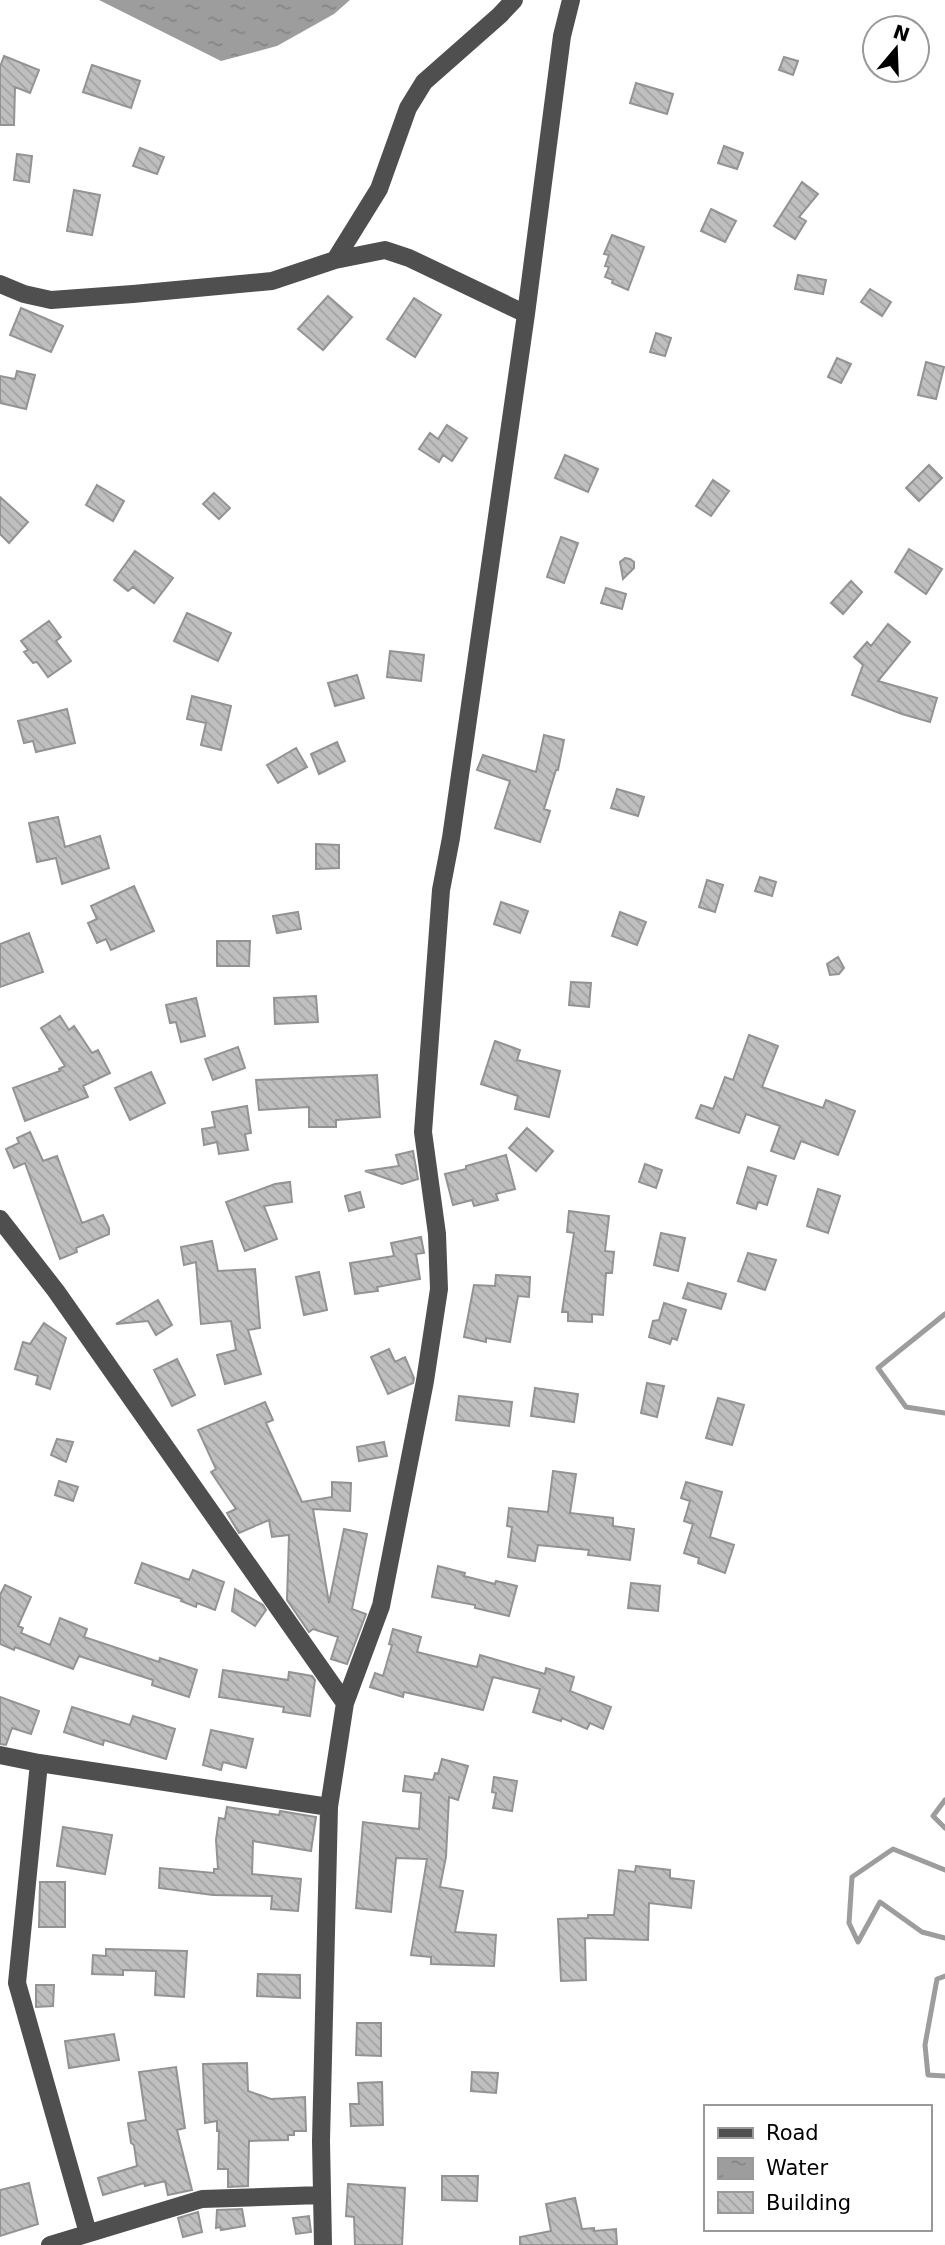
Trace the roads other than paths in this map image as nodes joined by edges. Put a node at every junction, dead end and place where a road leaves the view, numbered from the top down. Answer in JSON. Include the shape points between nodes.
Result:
{"nodes":[{"id":1,"x":514,"y":0,"type":"edge"},
{"id":2,"x":571,"y":0,"type":"edge"},
{"id":3,"x":335,"y":260,"type":"junction"},
{"id":4,"x":0,"y":284,"type":"edge"},
{"id":5,"x":526,"y":314,"type":"junction"},
{"id":6,"x":0,"y":1219,"type":"edge"},
{"id":7,"x":345,"y":1703,"type":"junction"},
{"id":8,"x":0,"y":1755,"type":"edge"},
{"id":9,"x":39,"y":1763,"type":"junction"},
{"id":10,"x":330,"y":1807,"type":"junction"},
{"id":11,"x":321,"y":2195,"type":"junction"},
{"id":12,"x":89,"y":2233,"type":"junction"},
{"id":13,"x":50,"y":2245,"type":"edge"},
{"id":14,"x":323,"y":2245,"type":"edge"}],
"edges":[{"from":1,"to":3,"type":"street","via":[[424,82],[408,108],[379,189]]},
{"from":2,"to":5,"type":"street","via":[[562,36]]},
{"from":3,"to":4,"type":"street","via":[[272,281],[51,300]]},
{"from":3,"to":5,"type":"street","via":[[385,250]]},
{"from":5,"to":7,"type":"street","via":[[441,890],[423,1132],[437,1234],[439,1289],[381,1606]]},
{"from":6,"to":7,"type":"street","via":[[57,1292]]},
{"from":7,"to":10,"type":"street"},
{"from":8,"to":9,"type":"street"},
{"from":9,"to":10,"type":"street"},
{"from":9,"to":12,"type":"street","via":[[17,1983]]},
{"from":10,"to":11,"type":"street"},
{"from":11,"to":12,"type":"street","via":[[202,2199]]},
{"from":11,"to":14,"type":"street"},
{"from":12,"to":13,"type":"street"}]}
